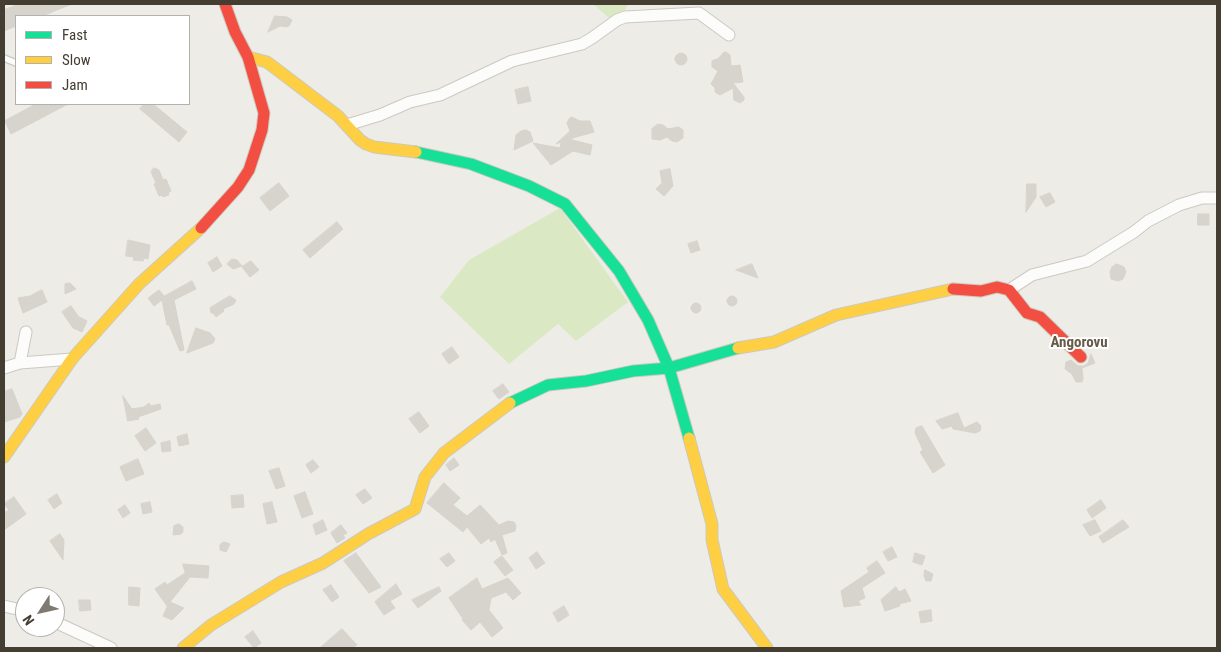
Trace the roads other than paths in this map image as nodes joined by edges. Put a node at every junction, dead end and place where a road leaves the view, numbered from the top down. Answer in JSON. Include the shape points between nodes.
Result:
{"nodes":[{"id":1,"x":225,"y":4,"type":"edge"},
{"id":2,"x":729,"y":35,"type":"dead end"},
{"id":3,"x":248,"y":56,"type":"junction"},
{"id":4,"x":347,"y":125,"type":"junction"},
{"id":5,"x":1217,"y":198,"type":"edge"},
{"id":6,"x":1009,"y":290,"type":"junction"},
{"id":7,"x":26,"y":332,"type":"dead end"},
{"id":8,"x":1081,"y":356,"type":"dead end"},
{"id":9,"x":72,"y":359,"type":"junction"},
{"id":10,"x":20,"y":363,"type":"junction"},
{"id":11,"x":4,"y":368,"type":"edge"},
{"id":12,"x":669,"y":368,"type":"junction"},
{"id":13,"x":4,"y":457,"type":"edge"},
{"id":14,"x":65,"y":627,"type":"edge"},
{"id":15,"x":111,"y":648,"type":"edge"},
{"id":16,"x":183,"y":648,"type":"edge"},
{"id":17,"x":767,"y":648,"type":"edge"}],
"edges":[{"from":1,"to":3,"type":"street"},
{"from":2,"to":4,"type":"street","via":[[699,13],[625,17],[582,44],[512,61],[440,95],[410,102]]},
{"from":3,"to":4,"type":"street","via":[[267,62]]},
{"from":3,"to":9,"type":"street","via":[[264,112],[262,130],[249,170],[205,225],[139,284]]},
{"from":4,"to":12,"type":"street","via":[[360,140],[374,147],[408,150],[471,164],[565,204],[619,271],[648,320]]},
{"from":5,"to":6,"type":"street","via":[[1202,198],[1179,205],[1087,260],[1032,275]]},
{"from":6,"to":8,"type":"street","via":[[1027,313],[1040,318]]},
{"from":6,"to":12,"type":"street","via":[[997,287],[981,291],[950,289],[900,300],[836,316],[774,342],[744,346]]},
{"from":7,"to":10,"type":"street"},
{"from":9,"to":10,"type":"street"},
{"from":9,"to":13,"type":"street"},
{"from":10,"to":11,"type":"street"},
{"from":12,"to":16,"type":"street","via":[[548,385],[514,400],[444,453],[425,477],[416,509],[323,563],[281,582],[211,625]]},
{"from":12,"to":17,"type":"street","via":[[708,506],[723,589]]},
{"from":14,"to":15,"type":"street"}]}
